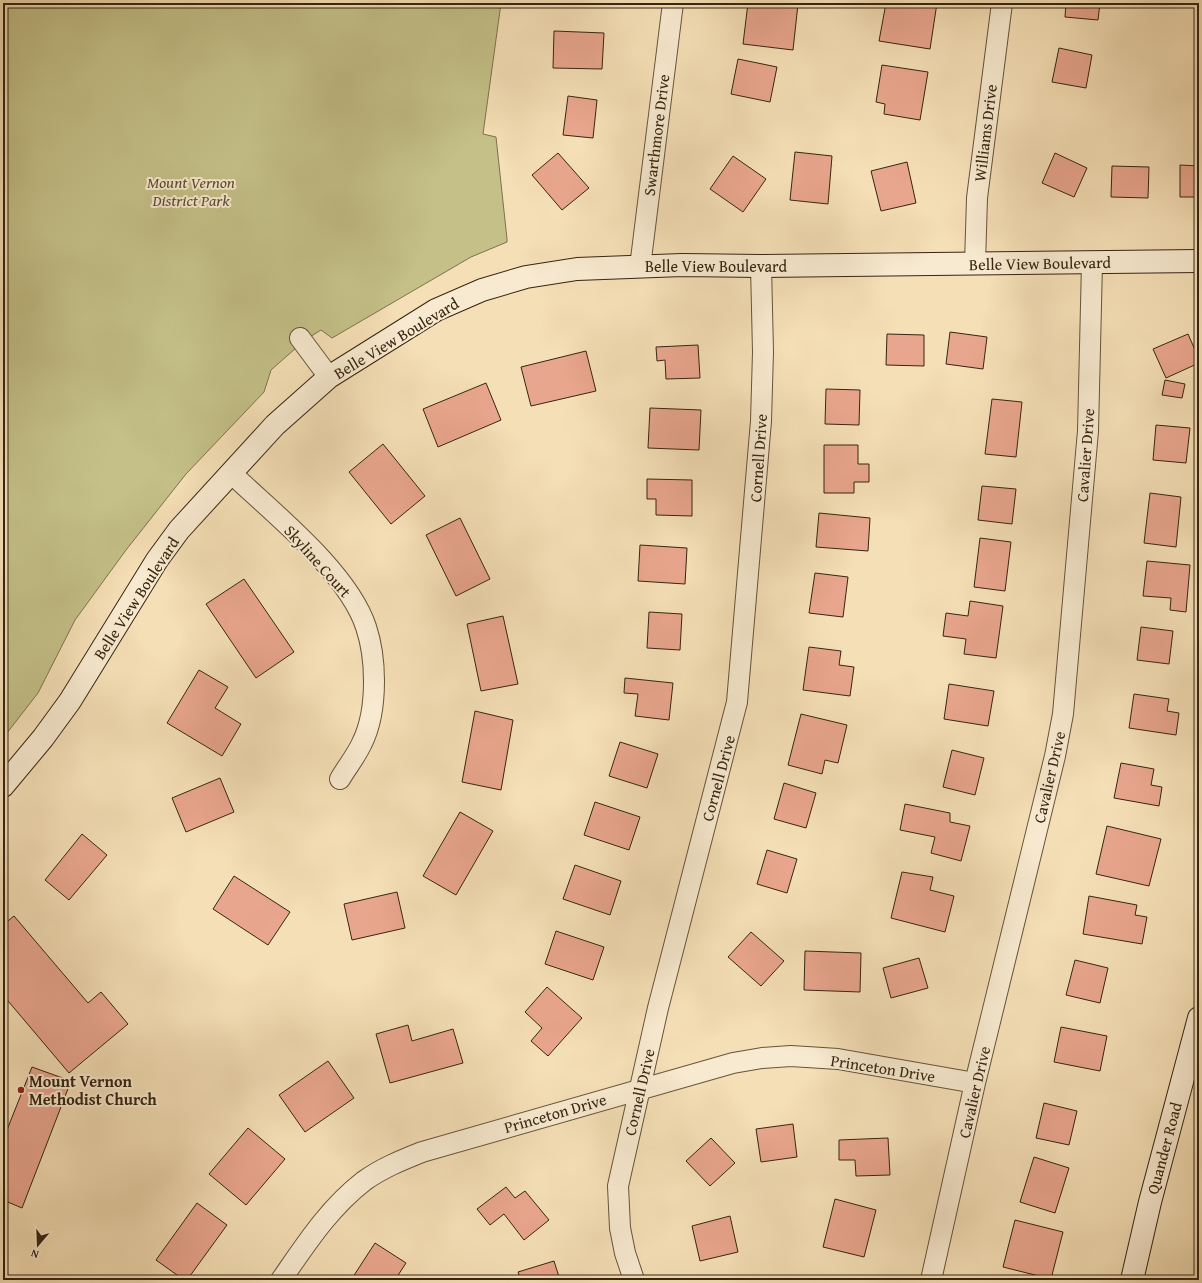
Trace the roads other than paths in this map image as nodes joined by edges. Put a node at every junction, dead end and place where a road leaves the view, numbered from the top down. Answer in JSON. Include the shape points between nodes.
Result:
{"nodes":[{"id":1,"x":673,"y":3,"type":"edge"},
{"id":2,"x":1002,"y":3,"type":"edge"},
{"id":3,"x":1199,"y":261,"type":"edge"},
{"id":4,"x":1092,"y":262,"type":"junction"},
{"id":5,"x":975,"y":264,"type":"junction"},
{"id":6,"x":640,"y":266,"type":"junction"},
{"id":7,"x":761,"y":266,"type":"junction"},
{"id":8,"x":300,"y":338,"type":"dead end"},
{"id":9,"x":329,"y":377,"type":"junction"},
{"id":10,"x":231,"y":473,"type":"junction"},
{"id":11,"x":340,"y":779,"type":"dead end"},
{"id":12,"x":3,"y":786,"type":"edge"},
{"id":13,"x":1199,"y":1018,"type":"edge"},
{"id":14,"x":975,"y":1083,"type":"junction"},
{"id":15,"x":639,"y":1090,"type":"junction"},
{"id":16,"x":281,"y":1280,"type":"edge"},
{"id":17,"x":634,"y":1280,"type":"edge"},
{"id":18,"x":931,"y":1280,"type":"edge"},
{"id":19,"x":1132,"y":1280,"type":"edge"}],
"edges":[{"from":1,"to":6,"type":"street","name":"Swarthmore Drive"},
{"from":2,"to":5,"type":"street","name":"Williams Drive","via":[[976,198]]},
{"from":3,"to":4,"type":"main road","name":"Belle View Boulevard"},
{"from":4,"to":5,"type":"main road","name":"Belle View Boulevard"},
{"from":4,"to":14,"type":"street","name":"Cavalier Drive","via":[[1088,431],[1063,714]]},
{"from":5,"to":7,"type":"main road","name":"Belle View Boulevard"},
{"from":6,"to":7,"type":"main road","name":"Belle View Boulevard"},
{"from":6,"to":9,"type":"main road","name":"Belle View Boulevard","via":[[577,269],[526,277],[482,290],[436,310]]},
{"from":7,"to":15,"type":"street","name":"Cornell Drive","via":[[761,421],[737,702]]},
{"from":8,"to":9,"type":"street"},
{"from":9,"to":10,"type":"main road","name":"Belle View Boulevard","via":[[275,425]]},
{"from":10,"to":11,"type":"street","name":"Skyline Court","via":[[308,545],[347,590],[366,626],[374,665],[374,693],[362,743]]},
{"from":10,"to":12,"type":"main road","name":"Belle View Boulevard","via":[[157,560],[70,701]]},
{"from":13,"to":19,"type":"main road","name":"Quander Road"},
{"from":14,"to":15,"type":"street","name":"Princeton Drive","via":[[838,1059],[791,1056],[733,1063]]},
{"from":14,"to":18,"type":"street","name":"Cavalier Drive"},
{"from":15,"to":16,"type":"street","name":"Princeton Drive","via":[[422,1152],[394,1163],[365,1181],[339,1203],[316,1229]]},
{"from":15,"to":17,"type":"street","name":"Cornell Drive","via":[[618,1186],[620,1228]]}]}
